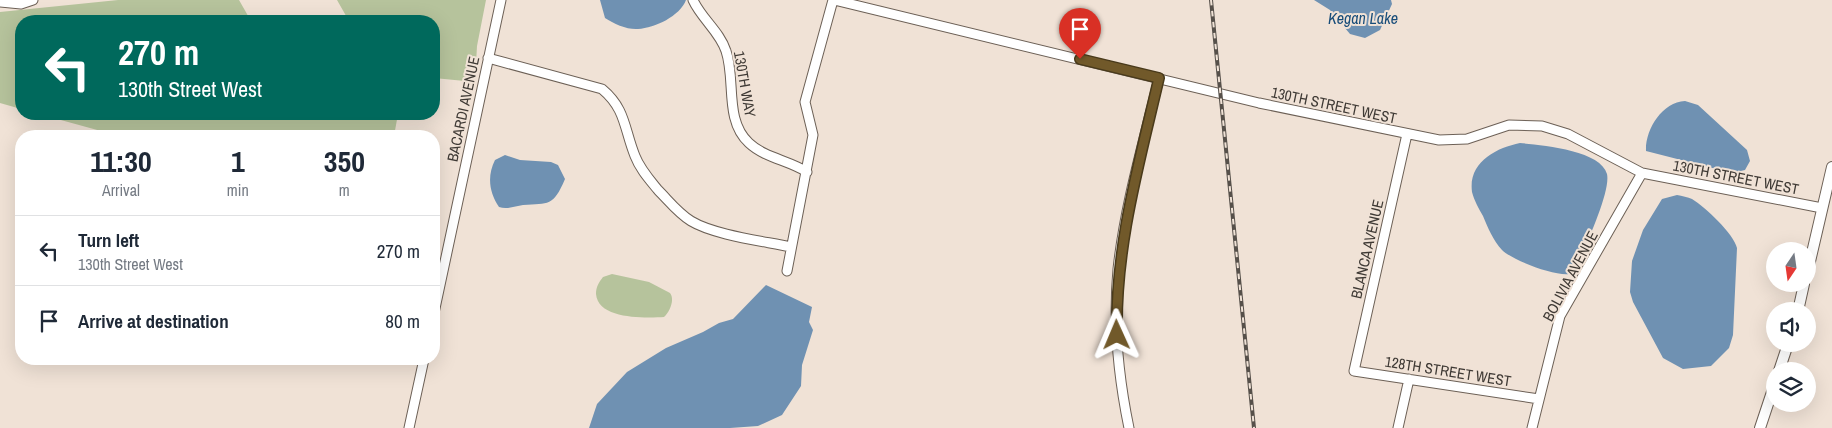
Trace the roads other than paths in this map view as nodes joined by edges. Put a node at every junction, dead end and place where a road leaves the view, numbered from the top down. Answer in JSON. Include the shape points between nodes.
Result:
{"nodes":[{"id":1,"x":33,"y":0,"type":"edge"},
{"id":2,"x":501,"y":0,"type":"edge"},
{"id":3,"x":693,"y":0,"type":"edge"},
{"id":4,"x":834,"y":0,"type":"edge"},
{"id":5,"x":0,"y":2,"type":"edge"},
{"id":6,"x":488,"y":58,"type":"junction"},
{"id":7,"x":1159,"y":78,"type":"junction"},
{"id":8,"x":1407,"y":134,"type":"junction"},
{"id":9,"x":1832,"y":167,"type":"edge"},
{"id":10,"x":807,"y":172,"type":"junction"},
{"id":11,"x":1642,"y":173,"type":"junction"},
{"id":12,"x":1822,"y":208,"type":"junction"},
{"id":13,"x":1814,"y":242,"type":"edge"},
{"id":14,"x":791,"y":247,"type":"junction"},
{"id":15,"x":787,"y":271,"type":"dead end"},
{"id":16,"x":440,"y":284,"type":"edge"},
{"id":17,"x":423,"y":365,"type":"edge"},
{"id":18,"x":1354,"y":371,"type":"joint"},
{"id":19,"x":1408,"y":379,"type":"junction"},
{"id":20,"x":1539,"y":400,"type":"junction"},
{"id":21,"x":1766,"y":410,"type":"edge"},
{"id":22,"x":409,"y":428,"type":"edge"},
{"id":23,"x":1128,"y":428,"type":"edge"},
{"id":24,"x":1398,"y":428,"type":"edge"},
{"id":25,"x":1532,"y":428,"type":"edge"},
{"id":26,"x":1760,"y":428,"type":"edge"}],
"edges":[{"from":1,"to":5,"type":"street","via":[[21,4]]},
{"from":2,"to":6,"type":"street","name":"BACARDI AVENUE"},
{"from":3,"to":10,"type":"street","name":"130TH WAY","via":[[726,50],[730,98],[738,126],[747,142],[762,154],[794,164]]},
{"from":4,"to":7,"type":"street","name":"130TH STREET WEST"},
{"from":4,"to":10,"type":"street","via":[[806,102],[813,136]]},
{"from":6,"to":14,"type":"street","via":[[602,90],[613,98],[620,110],[634,156],[643,172],[678,212],[707,228]]},
{"from":6,"to":16,"type":"street","name":"BACARDI AVENUE"},
{"from":7,"to":8,"type":"street","name":"130TH STREET WEST"},
{"from":7,"to":23,"type":"street","via":[[1125,223],[1118,269],[1117,351]]},
{"from":8,"to":11,"type":"street","name":"130TH STREET WEST","via":[[1455,141],[1509,125],[1542,126],[1568,134]]},
{"from":8,"to":18,"type":"street","name":"BLANCA AVENUE"},
{"from":9,"to":12,"type":"main road"},
{"from":10,"to":14,"type":"street"},
{"from":11,"to":12,"type":"street","name":"130TH STREET WEST"},
{"from":11,"to":20,"type":"street","name":"BOLIVIA AVENUE","via":[[1560,316]]},
{"from":12,"to":13,"type":"main road"},
{"from":14,"to":15,"type":"street"},
{"from":17,"to":22,"type":"street"},
{"from":18,"to":19,"type":"street","name":"128TH STREET WEST"},
{"from":19,"to":20,"type":"street","name":"128TH STREET WEST"},
{"from":19,"to":24,"type":"street"},
{"from":20,"to":25,"type":"street","name":"BOLIVIA AVENUE"},
{"from":21,"to":26,"type":"main road"}]}
